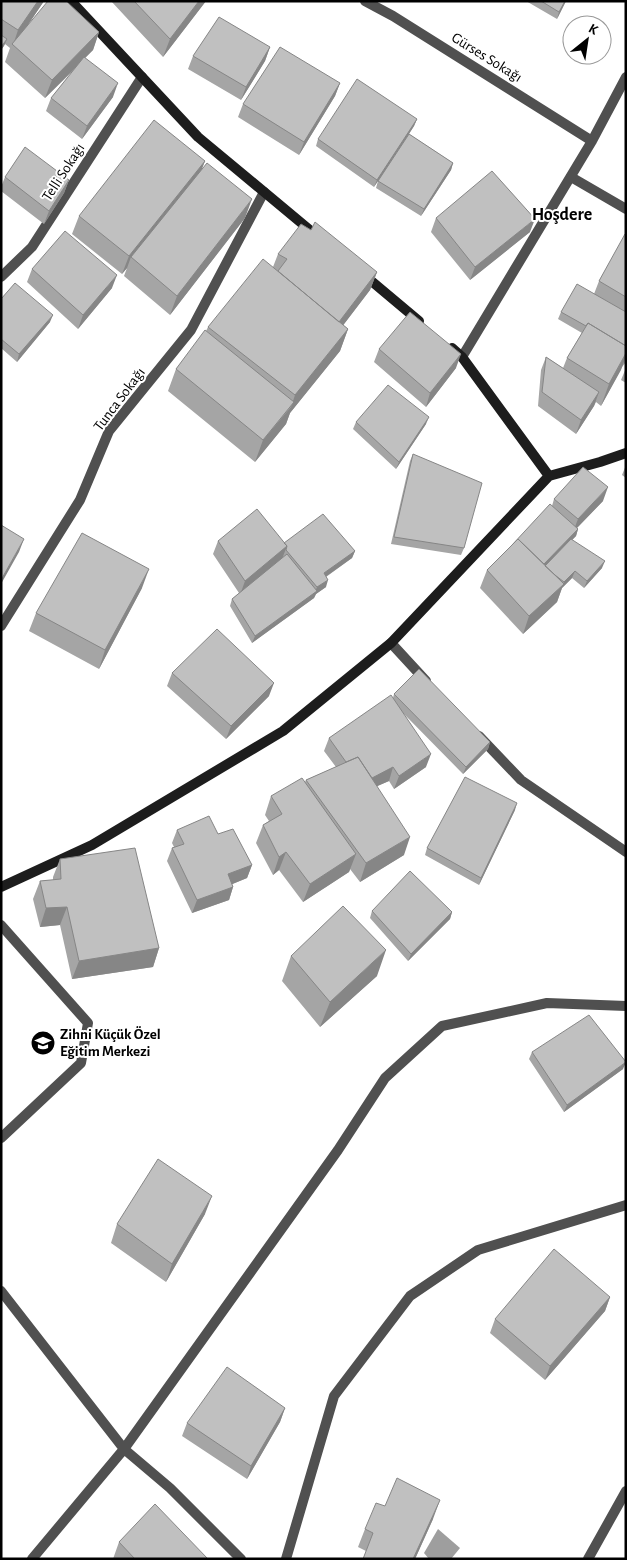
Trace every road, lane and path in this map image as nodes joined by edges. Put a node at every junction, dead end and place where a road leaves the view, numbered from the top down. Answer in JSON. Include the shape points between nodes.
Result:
{"nodes":[{"id":1,"x":71,"y":1,"type":"edge"},
{"id":2,"x":365,"y":1,"type":"edge"},
{"id":3,"x":626,"y":76,"type":"edge"},
{"id":4,"x":142,"y":77,"type":"junction"},
{"id":5,"x":592,"y":141,"type":"junction"},
{"id":6,"x":570,"y":177,"type":"junction"},
{"id":7,"x":264,"y":192,"type":"junction"},
{"id":8,"x":626,"y":209,"type":"edge"},
{"id":9,"x":325,"y":242,"type":"edge"},
{"id":10,"x":356,"y":268,"type":"edge"},
{"id":11,"x":1,"y":277,"type":"edge"},
{"id":12,"x":424,"y":325,"type":"edge"},
{"id":13,"x":447,"y":344,"type":"edge"},
{"id":14,"x":462,"y":356,"type":"junction"},
{"id":15,"x":626,"y":453,"type":"edge"},
{"id":16,"x":549,"y":476,"type":"junction"},
{"id":17,"x":1,"y":626,"type":"edge"},
{"id":18,"x":391,"y":643,"type":"junction"},
{"id":19,"x":432,"y":686,"type":"edge"},
{"id":20,"x":473,"y":730,"type":"edge"},
{"id":21,"x":626,"y":852,"type":"edge"},
{"id":22,"x":1,"y":887,"type":"edge"},
{"id":23,"x":1,"y":925,"type":"edge"},
{"id":24,"x":626,"y":1006,"type":"edge"},
{"id":25,"x":1,"y":1138,"type":"edge"},
{"id":26,"x":626,"y":1205,"type":"edge"},
{"id":27,"x":1,"y":1291,"type":"edge"},
{"id":28,"x":124,"y":1449,"type":"junction"},
{"id":29,"x":626,"y":1491,"type":"edge"},
{"id":30,"x":32,"y":1559,"type":"edge"},
{"id":31,"x":241,"y":1559,"type":"edge"},
{"id":32,"x":286,"y":1559,"type":"edge"},
{"id":33,"x":588,"y":1559,"type":"edge"}],
"edges":[{"from":1,"to":4,"type":"street"},
{"from":2,"to":5,"type":"street","name":"Gürses Sokağı"},
{"from":3,"to":5,"type":"street"},
{"from":4,"to":7,"type":"street","via":[[198,136]]},
{"from":4,"to":11,"type":"street","name":"Telli Sokağı","via":[[32,247]]},
{"from":5,"to":6,"type":"street"},
{"from":6,"to":8,"type":"street"},
{"from":6,"to":14,"type":"street"},
{"from":7,"to":9,"type":"street"},
{"from":7,"to":17,"type":"street","name":"Tunca Sokağı","via":[[191,330],[109,431],[80,500]]},
{"from":10,"to":12,"type":"street"},
{"from":13,"to":14,"type":"street"},
{"from":14,"to":16,"type":"street"},
{"from":15,"to":16,"type":"street"},
{"from":16,"to":18,"type":"street"},
{"from":18,"to":19,"type":"street"},
{"from":18,"to":22,"type":"street","via":[[282,731],[92,845]]},
{"from":20,"to":21,"type":"street","via":[[521,780]]},
{"from":23,"to":25,"type":"street","via":[[88,1023],[81,1063]]},
{"from":24,"to":28,"type":"street","via":[[547,1003],[442,1026],[385,1078],[338,1150]]},
{"from":26,"to":32,"type":"street","via":[[478,1250],[410,1296],[334,1396]]},
{"from":27,"to":28,"type":"street"},
{"from":28,"to":30,"type":"street"},
{"from":28,"to":31,"type":"street","via":[[170,1488]]},
{"from":29,"to":33,"type":"street"}]}
